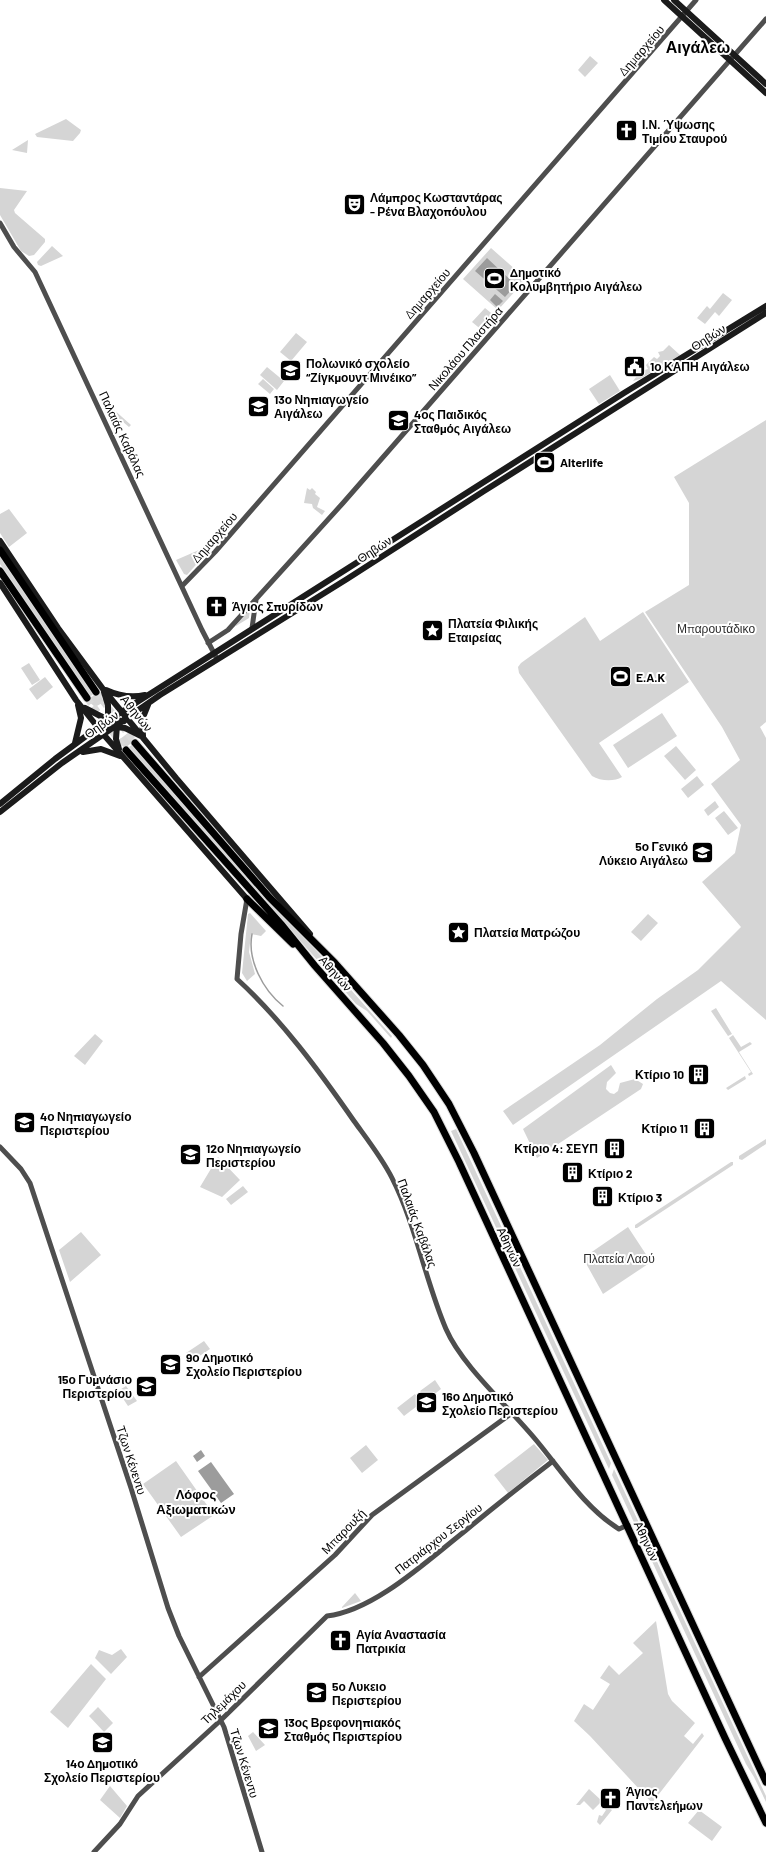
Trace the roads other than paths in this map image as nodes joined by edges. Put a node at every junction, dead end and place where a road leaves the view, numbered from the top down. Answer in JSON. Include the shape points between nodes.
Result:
{"nodes":[{"id":1,"x":664,"y":0,"type":"edge"},
{"id":2,"x":674,"y":0,"type":"edge"},
{"id":3,"x":696,"y":0,"type":"edge"},
{"id":4,"x":685,"y":14,"type":"junction"},
{"id":5,"x":766,"y":20,"type":"edge"},
{"id":6,"x":732,"y":58,"type":"junction"},
{"id":7,"x":766,"y":84,"type":"edge"},
{"id":8,"x":766,"y":93,"type":"edge"},
{"id":9,"x":0,"y":223,"type":"edge"},
{"id":10,"x":766,"y":306,"type":"edge"},
{"id":11,"x":766,"y":313,"type":"edge"},
{"id":12,"x":0,"y":541,"type":"edge"},
{"id":13,"x":0,"y":550,"type":"edge"},
{"id":14,"x":0,"y":571,"type":"edge"},
{"id":15,"x":0,"y":583,"type":"edge"},
{"id":16,"x":182,"y":586,"type":"junction"},
{"id":17,"x":257,"y":599,"type":"junction"},
{"id":18,"x":252,"y":628,"type":"junction"},
{"id":19,"x":211,"y":648,"type":"junction"},
{"id":20,"x":217,"y":660,"type":"junction"},
{"id":21,"x":103,"y":689,"type":"junction"},
{"id":22,"x":96,"y":692,"type":"tunnel mouth"},
{"id":23,"x":149,"y":694,"type":"junction"},
{"id":24,"x":87,"y":698,"type":"tunnel mouth"},
{"id":25,"x":76,"y":700,"type":"junction"},
{"id":26,"x":149,"y":703,"type":"junction"},
{"id":27,"x":121,"y":712,"type":"junction"},
{"id":28,"x":122,"y":721,"type":"junction"},
{"id":29,"x":108,"y":722,"type":"junction"},
{"id":30,"x":99,"y":726,"type":"junction"},
{"id":31,"x":106,"y":734,"type":"junction"},
{"id":32,"x":144,"y":738,"type":"junction"},
{"id":33,"x":135,"y":742,"type":"tunnel mouth"},
{"id":34,"x":75,"y":743,"type":"junction"},
{"id":35,"x":126,"y":750,"type":"tunnel mouth"},
{"id":36,"x":75,"y":754,"type":"junction"},
{"id":37,"x":124,"y":758,"type":"junction"},
{"id":38,"x":0,"y":804,"type":"edge"},
{"id":39,"x":0,"y":812,"type":"edge"},
{"id":40,"x":248,"y":899,"type":"junction"},
{"id":41,"x":318,"y":943,"type":"joint"},
{"id":42,"x":335,"y":963,"type":"junction"},
{"id":43,"x":315,"y":966,"type":"junction"},
{"id":44,"x":0,"y":1147,"type":"edge"},
{"id":45,"x":512,"y":1413,"type":"junction"},
{"id":46,"x":552,"y":1461,"type":"junction"},
{"id":47,"x":628,"y":1525,"type":"junction"},
{"id":48,"x":327,"y":1616,"type":"joint"},
{"id":49,"x":199,"y":1677,"type":"junction"},
{"id":50,"x":221,"y":1720,"type":"junction"},
{"id":51,"x":766,"y":1782,"type":"edge"},
{"id":52,"x":766,"y":1823,"type":"edge"},
{"id":53,"x":94,"y":1852,"type":"edge"},
{"id":54,"x":262,"y":1852,"type":"edge"}],
"edges":[{"from":1,"to":4,"type":"main road"},
{"from":2,"to":4,"type":"main road"},
{"from":3,"to":4,"type":"street","name":"Δημαρχείου"},
{"from":4,"to":6,"type":"main road"},
{"from":4,"to":16,"type":"street","name":"Δημαρχείου"},
{"from":5,"to":6,"type":"street","name":"Νικολάου Πλαστήρα"},
{"from":6,"to":7,"type":"main road"},
{"from":6,"to":8,"type":"main road"},
{"from":6,"to":17,"type":"street","name":"Νικολάου Πλαστήρα"},
{"from":9,"to":16,"type":"street","name":"Παλαιάς Καβάλας","via":[[13,246],[35,272]]},
{"from":10,"to":18,"type":"main road","name":"Θηβών"},
{"from":11,"to":20,"type":"main road","name":"Θηβών"},
{"from":12,"to":21,"type":"main road","name":"Αθηνών","via":[[58,628]]},
{"from":13,"to":22,"type":"highway"},
{"from":14,"to":24,"type":"highway"},
{"from":15,"to":25,"type":"main road"},
{"from":16,"to":19,"type":"street","name":"Παλαιάς Καβάλας"},
{"from":17,"to":18,"type":"street"},
{"from":17,"to":19,"type":"street","name":"Νικολάου Πλαστήρα"},
{"from":18,"to":19,"type":"main road","name":"Θηβών"},
{"from":19,"to":20,"type":"street","name":"Παλαιάς Καβάλας"},
{"from":19,"to":23,"type":"main road","name":"Θηβών"},
{"from":20,"to":26,"type":"main road","name":"Θηβών"},
{"from":21,"to":23,"type":"main road","via":[[130,697]]},
{"from":21,"to":27,"type":"main road","name":"Αθηνών"},
{"from":21,"to":29,"type":"main road","via":[[108,705]]},
{"from":23,"to":27,"type":"main road","name":"Θηβών"},
{"from":25,"to":29,"type":"main road"},
{"from":25,"to":30,"type":"main road"},
{"from":25,"to":34,"type":"main road","via":[[81,718]]},
{"from":26,"to":28,"type":"main road","name":"Θηβών"},
{"from":26,"to":32,"type":"main road","via":[[142,724]]},
{"from":27,"to":28,"type":"main road","name":"Αθηνών"},
{"from":27,"to":28,"type":"main road"},
{"from":27,"to":29,"type":"main road","name":"Θηβών"},
{"from":28,"to":29,"type":"main road"},
{"from":28,"to":31,"type":"main road","name":"Θηβών"},
{"from":28,"to":32,"type":"main road","name":"Αθηνών"},
{"from":28,"to":32,"type":"main road","via":[[130,730]]},
{"from":28,"to":37,"type":"main road","via":[[116,742]]},
{"from":29,"to":30,"type":"main road"},
{"from":29,"to":31,"type":"main road"},
{"from":30,"to":31,"type":"main road"},
{"from":30,"to":34,"type":"main road","name":"Θηβών"},
{"from":31,"to":36,"type":"main road","name":"Θηβών"},
{"from":31,"to":37,"type":"main road"},
{"from":32,"to":41,"type":"main road","name":"Αθηνών"},
{"from":33,"to":42,"type":"highway","name":"Αθηνών","via":[[274,902]]},
{"from":34,"to":38,"type":"main road","name":"Θηβών"},
{"from":35,"to":43,"type":"highway","name":"Αθηνών","via":[[281,924]]},
{"from":36,"to":37,"type":"main road","via":[[101,749]]},
{"from":36,"to":39,"type":"main road","name":"Θηβών"},
{"from":37,"to":40,"type":"main road"},
{"from":40,"to":43,"type":"highway"},
{"from":40,"to":45,"type":"street","name":"Παλαιάς Καβάλας","via":[[241,934],[237,979],[305,1055],[389,1172],[403,1203],[446,1330],[468,1363]]},
{"from":41,"to":42,"type":"highway"},
{"from":42,"to":51,"type":"highway","name":"Αθηνών","via":[[399,1035],[437,1085],[461,1125]]},
{"from":43,"to":47,"type":"highway","name":"Αθηνών","via":[[409,1076],[446,1133]]},
{"from":44,"to":49,"type":"street","name":"Τζων Κένεντυ","via":[[21,1169],[30,1183],[168,1608]]},
{"from":45,"to":46,"type":"street","name":"Παλαιάς Καβάλας"},
{"from":45,"to":49,"type":"street","name":"Μπαρουξή","via":[[372,1515],[335,1555]]},
{"from":46,"to":47,"type":"street","name":"Παλαιάς Καβάλας","via":[[608,1523],[619,1529]]},
{"from":46,"to":48,"type":"street","name":"Πατριάρχου Σεργίου","via":[[416,1569],[374,1599],[346,1613]]},
{"from":47,"to":52,"type":"highway","name":"Αθηνών"},
{"from":48,"to":50,"type":"street","name":"Τηλεμάχου"},
{"from":49,"to":50,"type":"street","name":"Τζων Κένεντυ"},
{"from":50,"to":53,"type":"street","name":"Τηλεμάχου","via":[[132,1802],[120,1824]]},
{"from":50,"to":54,"type":"street","name":"Τζων Κένεντυ"}]}
